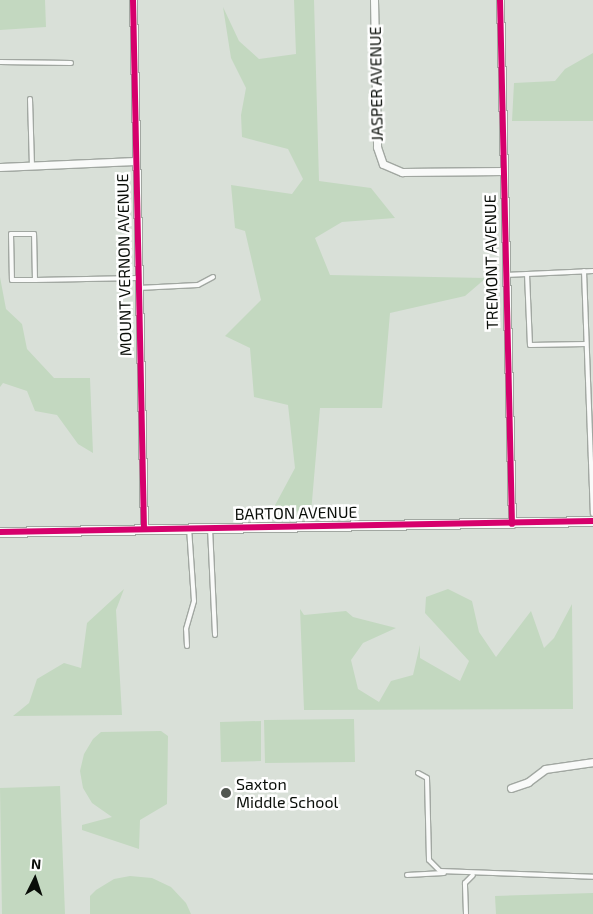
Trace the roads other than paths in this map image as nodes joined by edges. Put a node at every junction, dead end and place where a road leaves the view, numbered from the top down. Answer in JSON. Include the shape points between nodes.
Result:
{"nodes":[{"id":1,"x":133,"y":0,"type":"edge"},
{"id":2,"x":374,"y":0,"type":"edge"},
{"id":3,"x":500,"y":0,"type":"edge"},
{"id":4,"x":0,"y":62,"type":"edge"},
{"id":5,"x":71,"y":63,"type":"dead end"},
{"id":6,"x":30,"y":98,"type":"dead end"},
{"id":7,"x":135,"y":162,"type":"junction"},
{"id":8,"x":32,"y":166,"type":"junction"},
{"id":9,"x":0,"y":167,"type":"edge"},
{"id":10,"x":503,"y":171,"type":"junction"},
{"id":11,"x":584,"y":271,"type":"junction"},
{"id":12,"x":593,"y":271,"type":"edge"},
{"id":13,"x":527,"y":274,"type":"junction"},
{"id":14,"x":505,"y":275,"type":"junction"},
{"id":15,"x":213,"y":277,"type":"dead end"},
{"id":16,"x":138,"y":278,"type":"junction"},
{"id":17,"x":36,"y":280,"type":"junction"},
{"id":18,"x":138,"y":288,"type":"junction"},
{"id":19,"x":586,"y":344,"type":"junction"},
{"id":20,"x":593,"y":500,"type":"edge"},
{"id":21,"x":593,"y":514,"type":"edge"},
{"id":22,"x":593,"y":521,"type":"edge"},
{"id":23,"x":512,"y":524,"type":"junction"},
{"id":24,"x":188,"y":528,"type":"junction"},
{"id":25,"x":210,"y":528,"type":"junction"},
{"id":26,"x":144,"y":529,"type":"junction"},
{"id":27,"x":0,"y":532,"type":"edge"},
{"id":28,"x":215,"y":635,"type":"dead end"},
{"id":29,"x":187,"y":646,"type":"dead end"},
{"id":30,"x":593,"y":762,"type":"edge"},
{"id":31,"x":418,"y":773,"type":"dead end"},
{"id":32,"x":511,"y":788,"type":"dead end"},
{"id":33,"x":447,"y":872,"type":"junction"},
{"id":34,"x":475,"y":874,"type":"junction"},
{"id":35,"x":407,"y":875,"type":"dead end"},
{"id":36,"x":593,"y":877,"type":"edge"},
{"id":37,"x":466,"y":914,"type":"edge"}],
"edges":[{"from":1,"to":7,"type":"street","name":"MOUNT VERNON AVENUE"},
{"from":2,"to":10,"type":"street","name":"JASPER AVENUE","via":[[377,147],[383,164],[402,172]]},
{"from":3,"to":10,"type":"street","name":"TREMONT AVENUE"},
{"from":4,"to":5,"type":"lane"},
{"from":6,"to":8,"type":"lane"},
{"from":7,"to":8,"type":"street"},
{"from":7,"to":16,"type":"street","name":"MOUNT VERNON AVENUE"},
{"from":8,"to":9,"type":"street"},
{"from":10,"to":14,"type":"street","name":"TREMONT AVENUE"},
{"from":11,"to":12,"type":"lane"},
{"from":11,"to":13,"type":"lane"},
{"from":11,"to":19,"type":"lane"},
{"from":13,"to":14,"type":"lane"},
{"from":13,"to":19,"type":"lane","via":[[530,345]]},
{"from":14,"to":23,"type":"street","name":"TREMONT AVENUE"},
{"from":15,"to":18,"type":"lane","via":[[198,285]]},
{"from":16,"to":17,"type":"lane"},
{"from":16,"to":18,"type":"street","name":"MOUNT VERNON AVENUE"},
{"from":17,"to":17,"type":"lane","via":[[12,280],[11,234],[34,234]]},
{"from":18,"to":26,"type":"street","name":"MOUNT VERNON AVENUE"},
{"from":19,"to":20,"type":"lane"},
{"from":20,"to":21,"type":"lane"},
{"from":22,"to":23,"type":"street","name":"BARTON AVENUE"},
{"from":23,"to":25,"type":"street","name":"BARTON AVENUE"},
{"from":24,"to":25,"type":"street","name":"BARTON AVENUE"},
{"from":24,"to":26,"type":"street","name":"BARTON AVENUE"},
{"from":24,"to":29,"type":"lane","via":[[194,601],[186,629]]},
{"from":25,"to":28,"type":"lane"},
{"from":26,"to":27,"type":"street","name":"BARTON AVENUE"},
{"from":30,"to":32,"type":"street","via":[[545,769],[528,782]]},
{"from":31,"to":33,"type":"lane","via":[[427,778],[429,860],[434,867]]},
{"from":33,"to":34,"type":"lane"},
{"from":33,"to":35,"type":"lane","via":[[432,876]]},
{"from":34,"to":36,"type":"lane"},
{"from":34,"to":37,"type":"lane","via":[[469,876],[465,883]]}]}
